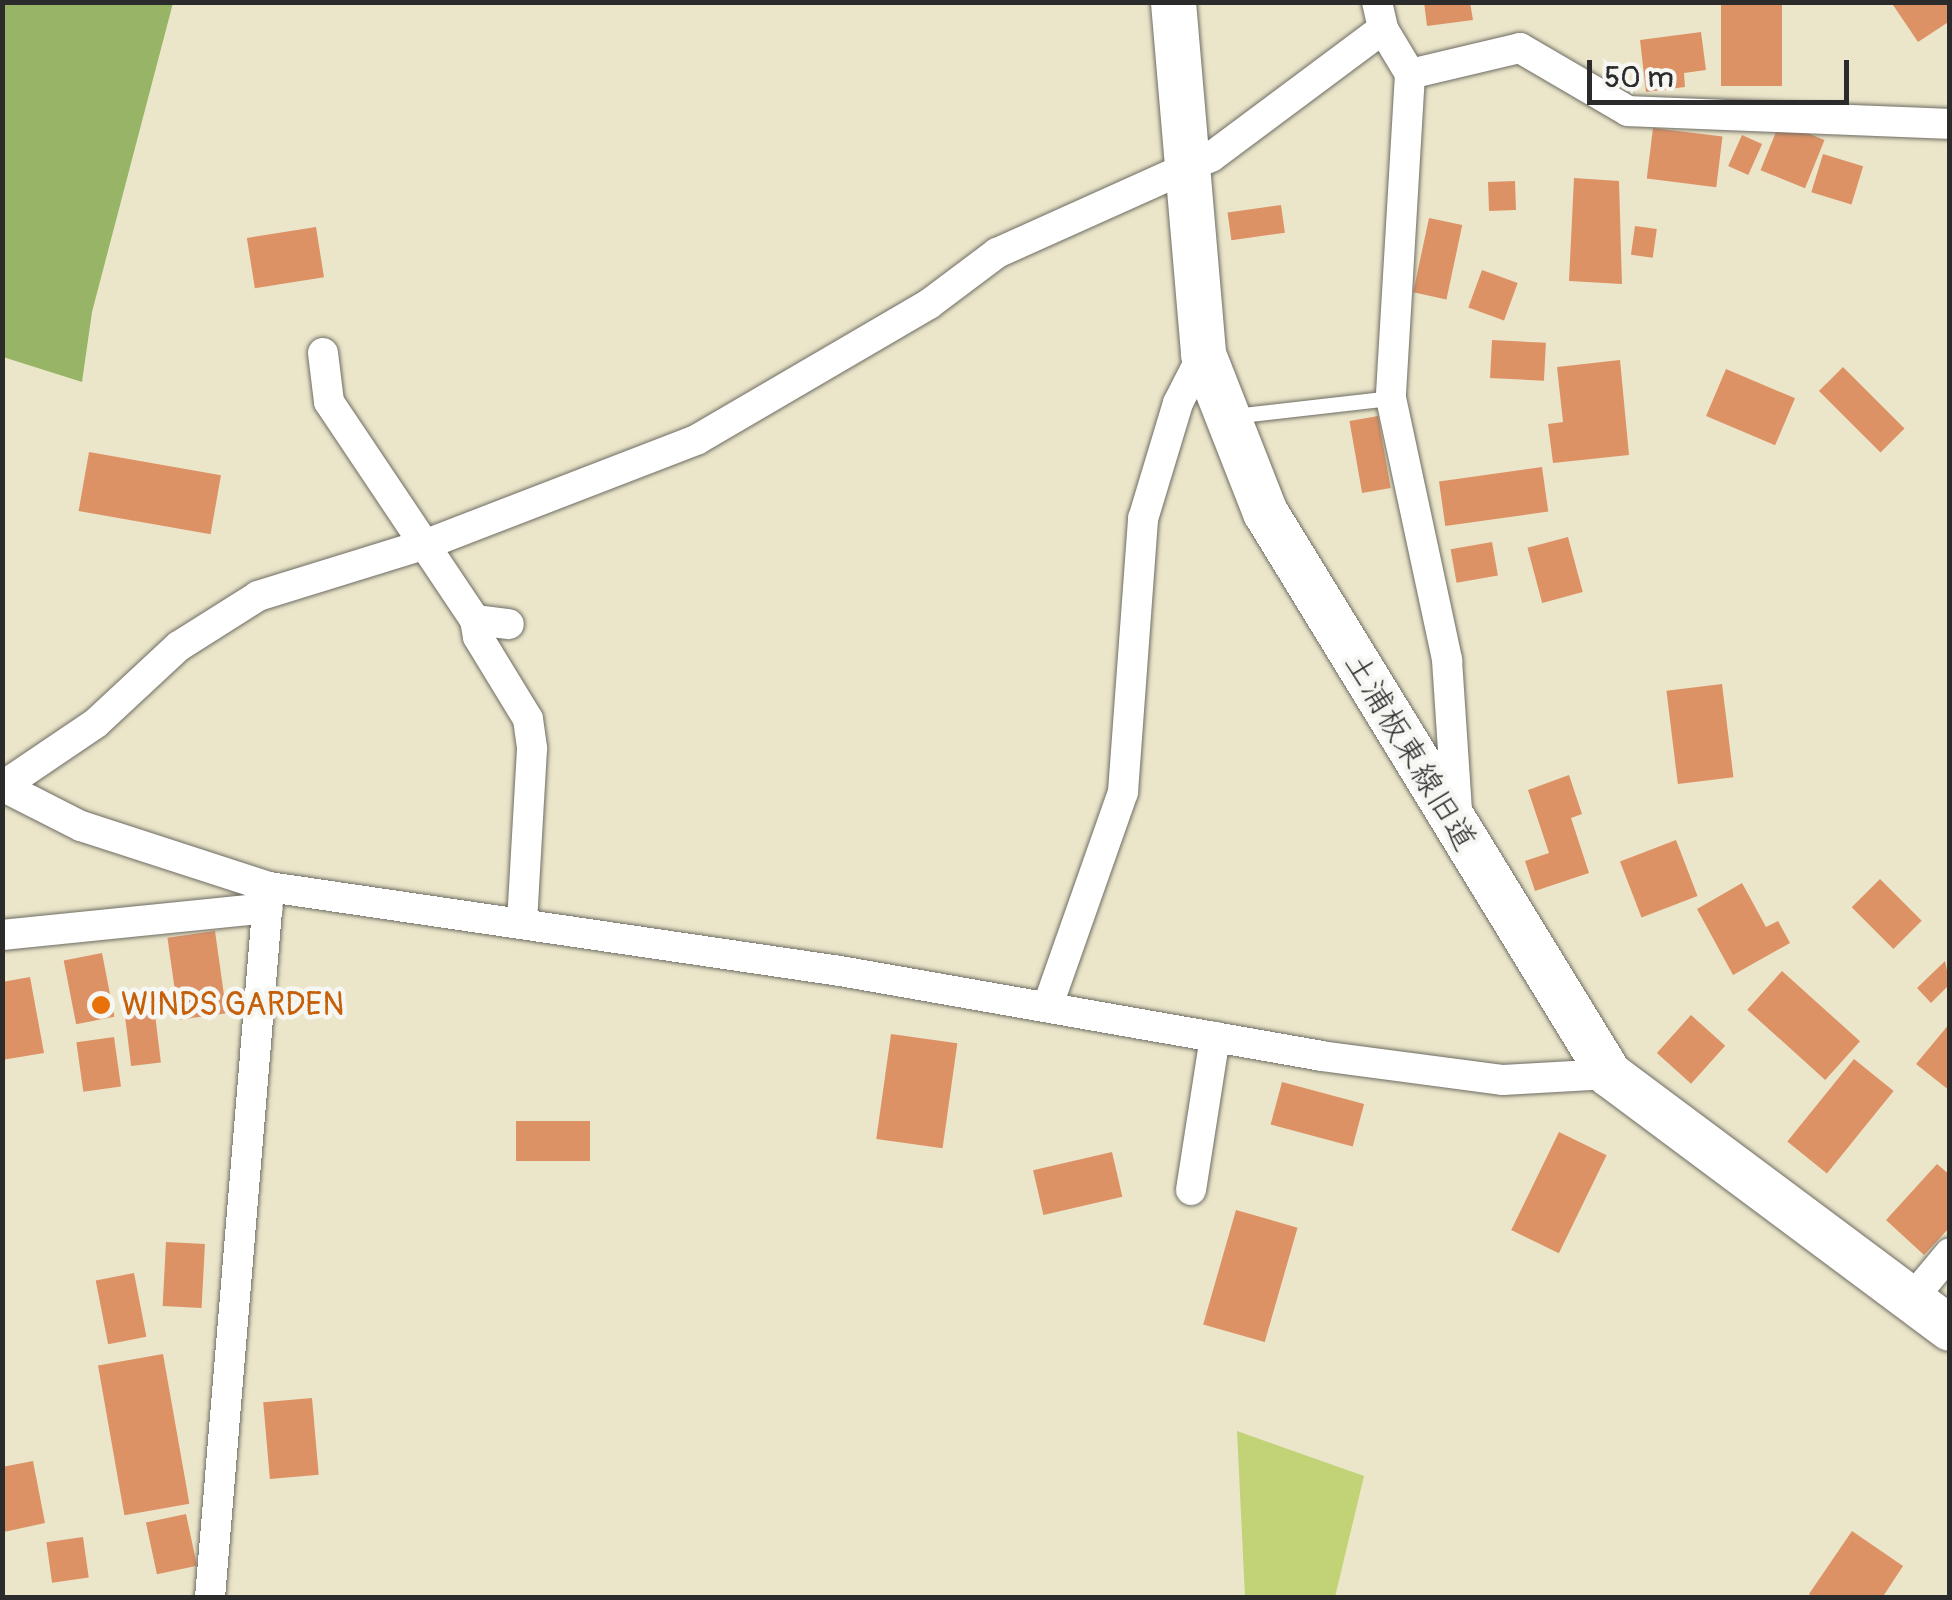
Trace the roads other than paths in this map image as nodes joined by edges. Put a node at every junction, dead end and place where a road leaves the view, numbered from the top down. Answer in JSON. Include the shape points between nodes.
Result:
{"nodes":[{"id":1,"x":1174,"y":2,"type":"edge"},
{"id":2,"x":1380,"y":16,"type":"edge"},
{"id":3,"x":1410,"y":74,"type":"junction"},
{"id":4,"x":1950,"y":124,"type":"edge"},
{"id":5,"x":1184,"y":172,"type":"junction"},
{"id":6,"x":322,"y":353,"type":"dead end"},
{"id":7,"x":1203,"y":354,"type":"junction"},
{"id":8,"x":1391,"y":398,"type":"junction"},
{"id":9,"x":1224,"y":417,"type":"junction"},
{"id":10,"x":429,"y":544,"type":"junction"},
{"id":11,"x":475,"y":620,"type":"junction"},
{"id":12,"x":509,"y":624,"type":"dead end"},
{"id":13,"x":3,"y":786,"type":"edge"},
{"id":14,"x":1458,"y":829,"type":"junction"},
{"id":15,"x":268,"y":897,"type":"junction"},
{"id":16,"x":522,"y":922,"type":"junction"},
{"id":17,"x":2,"y":935,"type":"edge"},
{"id":18,"x":1048,"y":1006,"type":"junction"},
{"id":19,"x":1215,"y":1037,"type":"junction"},
{"id":20,"x":1610,"y":1074,"type":"junction"},
{"id":21,"x":1191,"y":1190,"type":"dead end"},
{"id":22,"x":1950,"y":1254,"type":"edge"},
{"id":23,"x":1910,"y":1302,"type":"junction"},
{"id":24,"x":1950,"y":1328,"type":"edge"},
{"id":25,"x":210,"y":1598,"type":"edge"}],
"edges":[{"from":1,"to":5,"type":"street","name":"土浦板東線旧道"},
{"from":2,"to":3,"type":"street"},
{"from":2,"to":5,"type":"street","via":[[1372,43]]},
{"from":3,"to":4,"type":"street","via":[[1520,48],[1628,111]]},
{"from":3,"to":8,"type":"street"},
{"from":5,"to":7,"type":"street","name":"土浦板東線旧道"},
{"from":5,"to":10,"type":"street","via":[[997,252],[930,304],[698,439]]},
{"from":6,"to":10,"type":"street","via":[[330,402]]},
{"from":7,"to":9,"type":"street","name":"土浦板東線旧道"},
{"from":7,"to":18,"type":"street","via":[[1178,403],[1144,519],[1123,792]]},
{"from":8,"to":9,"type":"lane"},
{"from":8,"to":14,"type":"street","via":[[1448,660]]},
{"from":9,"to":14,"type":"street","name":"土浦板東線旧道","via":[[1265,512]]},
{"from":10,"to":11,"type":"street"},
{"from":10,"to":13,"type":"street","via":[[258,596],[179,646],[96,722]]},
{"from":11,"to":12,"type":"street"},
{"from":11,"to":16,"type":"street","via":[[478,637],[528,720]]},
{"from":13,"to":15,"type":"street","via":[[81,826]]},
{"from":14,"to":20,"type":"street","name":"土浦板東線旧道"},
{"from":15,"to":16,"type":"street"},
{"from":15,"to":17,"type":"street"},
{"from":15,"to":25,"type":"street"},
{"from":16,"to":18,"type":"street"},
{"from":18,"to":19,"type":"street"},
{"from":19,"to":20,"type":"street","via":[[1503,1080]]},
{"from":19,"to":21,"type":"street"},
{"from":20,"to":23,"type":"street","name":"土浦板東線旧道"},
{"from":22,"to":23,"type":"street"},
{"from":23,"to":24,"type":"street","name":"土浦板東線旧道"}]}
